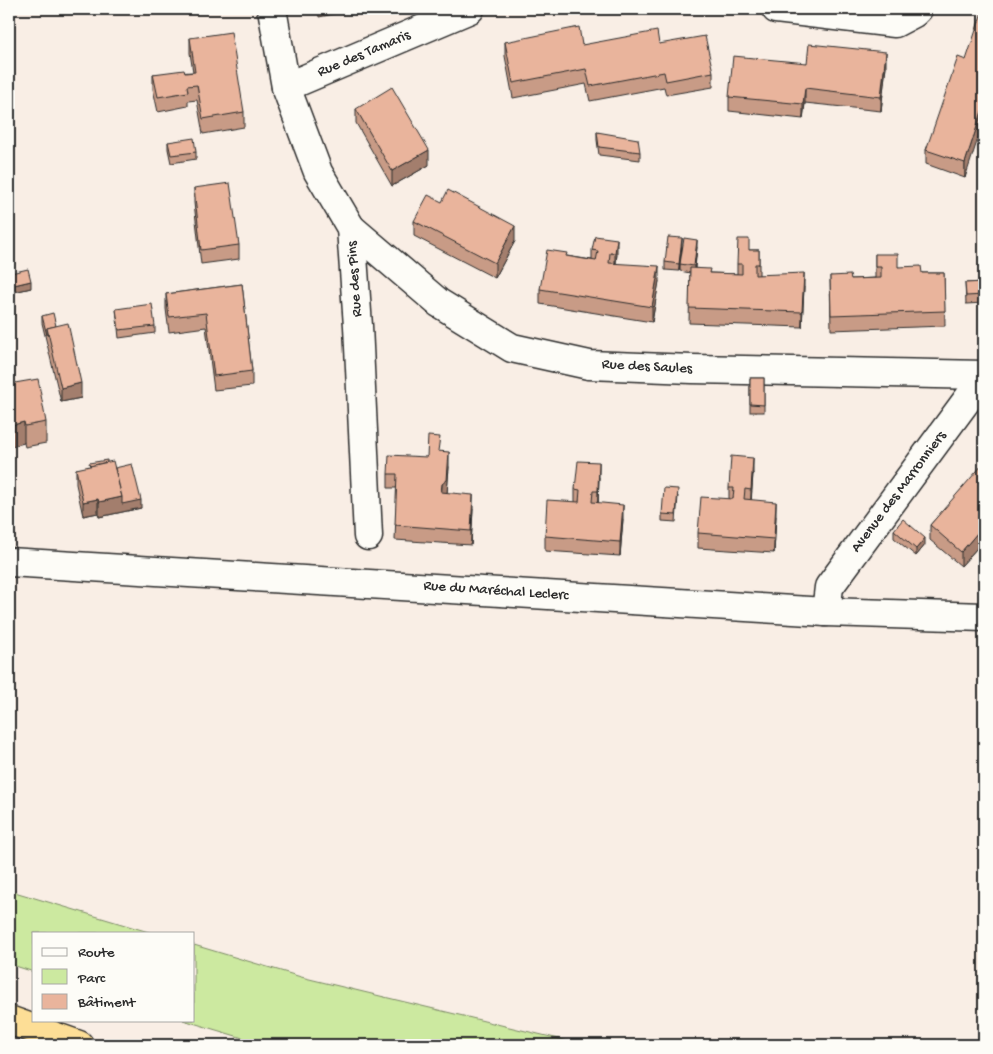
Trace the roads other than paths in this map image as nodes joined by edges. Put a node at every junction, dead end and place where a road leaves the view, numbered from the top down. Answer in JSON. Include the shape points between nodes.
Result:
{"nodes":[{"id":1,"x":272,"y":9,"type":"edge"},
{"id":2,"x":470,"y":9,"type":"edge"},
{"id":3,"x":776,"y":9,"type":"edge"},
{"id":4,"x":918,"y":9,"type":"edge"},
{"id":5,"x":286,"y":87,"type":"junction"},
{"id":6,"x":352,"y":228,"type":"junction"},
{"id":7,"x":984,"y":376,"type":"edge"},
{"id":8,"x":368,"y":536,"type":"dead end"},
{"id":9,"x":9,"y":562,"type":"edge"},
{"id":10,"x":826,"y":612,"type":"junction"},
{"id":11,"x":984,"y":617,"type":"edge"},
{"id":12,"x":9,"y":1020,"type":"edge"},
{"id":13,"x":79,"y":1045,"type":"edge"}],
"edges":[{"from":1,"to":5,"type":"street","name":"Rue des Pins"},
{"from":2,"to":5,"type":"street","name":"Rue des Tamaris"},
{"from":3,"to":4,"type":"street","via":[[895,23]]},
{"from":5,"to":6,"type":"street","name":"Rue des Pins","via":[[318,172]]},
{"from":6,"to":7,"type":"street","name":"Rue des Saules","via":[[439,304],[512,348],[589,364]]},
{"from":6,"to":8,"type":"street","name":"Rue des Pins"},
{"from":7,"to":10,"type":"street","name":"Avenue des Marronniers","via":[[829,587]]},
{"from":9,"to":10,"type":"street","name":"Rue du Maréchal Leclerc"},
{"from":10,"to":11,"type":"street","name":"Rue du Maréchal Leclerc"},
{"from":12,"to":13,"type":"highway"}]}
